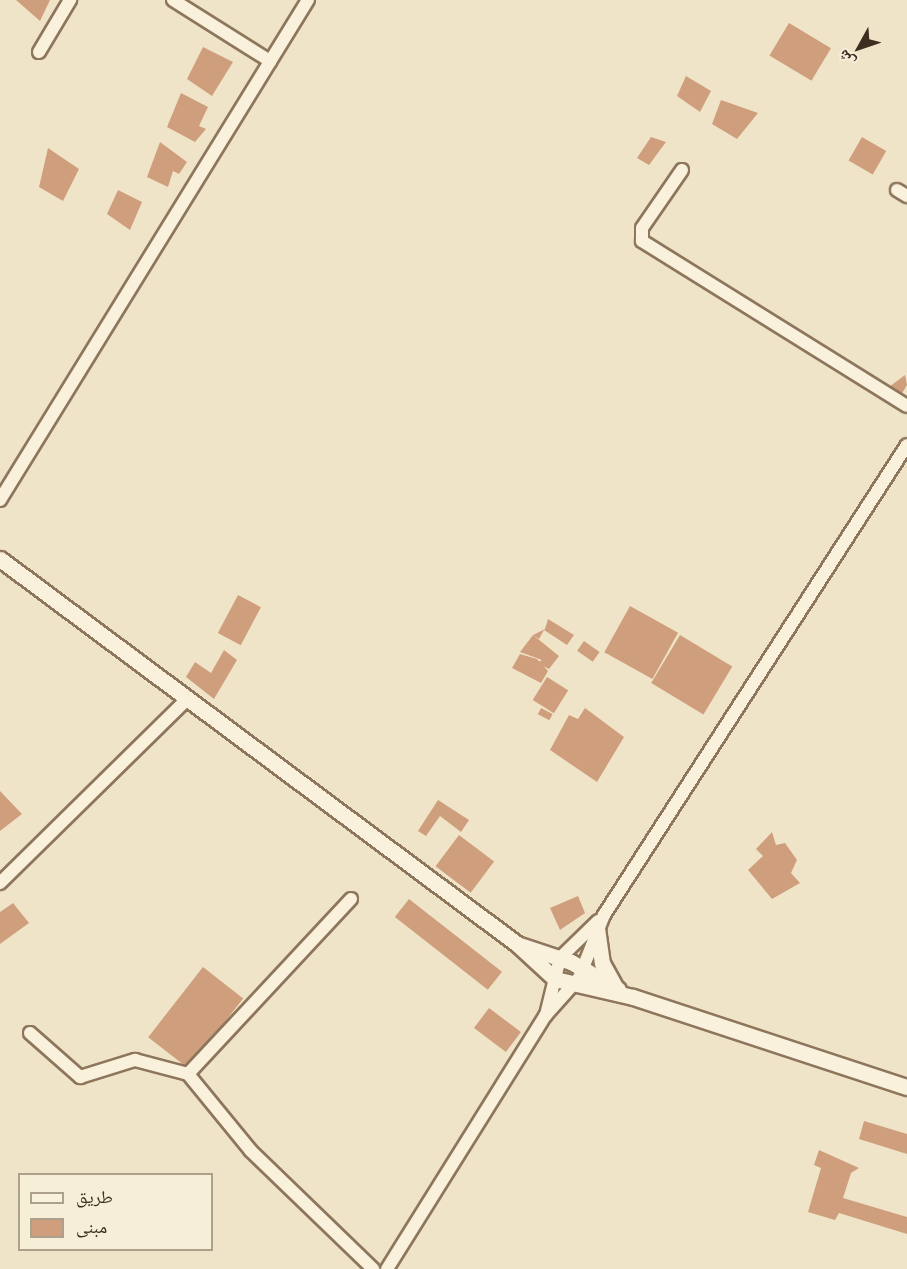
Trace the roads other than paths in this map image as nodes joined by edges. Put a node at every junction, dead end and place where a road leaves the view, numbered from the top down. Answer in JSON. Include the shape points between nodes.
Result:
{"nodes":[{"id":1,"x":70,"y":0,"type":"edge"},
{"id":2,"x":173,"y":0,"type":"edge"},
{"id":3,"x":308,"y":0,"type":"edge"},
{"id":4,"x":39,"y":52,"type":"dead end"},
{"id":5,"x":270,"y":60,"type":"junction"},
{"id":6,"x":682,"y":170,"type":"dead end"},
{"id":7,"x":907,"y":406,"type":"edge"},
{"id":8,"x":907,"y":445,"type":"edge"},
{"id":9,"x":0,"y":500,"type":"edge"},
{"id":10,"x":0,"y":559,"type":"edge"},
{"id":11,"x":186,"y":700,"type":"junction"},
{"id":12,"x":0,"y":882,"type":"edge"},
{"id":13,"x":351,"y":899,"type":"dead end"},
{"id":14,"x":600,"y":922,"type":"junction"},
{"id":15,"x":517,"y":944,"type":"junction"},
{"id":16,"x":560,"y":958,"type":"junction"},
{"id":17,"x":583,"y":969,"type":"junction"},
{"id":18,"x":555,"y":979,"type":"junction"},
{"id":19,"x":574,"y":984,"type":"junction"},
{"id":20,"x":618,"y":989,"type":"junction"},
{"id":21,"x":633,"y":997,"type":"junction"},
{"id":22,"x":545,"y":1016,"type":"junction"},
{"id":23,"x":30,"y":1033,"type":"dead end"},
{"id":24,"x":188,"y":1074,"type":"junction"},
{"id":25,"x":907,"y":1087,"type":"edge"},
{"id":26,"x":373,"y":1269,"type":"edge"},
{"id":27,"x":387,"y":1269,"type":"edge"}],
"edges":[{"from":1,"to":4,"type":"street"},
{"from":2,"to":5,"type":"street"},
{"from":3,"to":5,"type":"street"},
{"from":5,"to":9,"type":"street"},
{"from":6,"to":7,"type":"street","via":[[642,228],[642,241]]},
{"from":8,"to":14,"type":"street"},
{"from":10,"to":11,"type":"street"},
{"from":11,"to":12,"type":"street"},
{"from":11,"to":15,"type":"street"},
{"from":13,"to":24,"type":"street"},
{"from":14,"to":16,"type":"street"},
{"from":14,"to":17,"type":"street"},
{"from":14,"to":20,"type":"street","via":[[606,974]]},
{"from":15,"to":16,"type":"street"},
{"from":15,"to":18,"type":"street"},
{"from":16,"to":17,"type":"street"},
{"from":16,"to":18,"type":"street"},
{"from":17,"to":19,"type":"street"},
{"from":17,"to":20,"type":"street"},
{"from":18,"to":19,"type":"street"},
{"from":18,"to":22,"type":"street"},
{"from":19,"to":21,"type":"street"},
{"from":19,"to":22,"type":"street"},
{"from":20,"to":21,"type":"street"},
{"from":21,"to":25,"type":"street"},
{"from":22,"to":27,"type":"street"},
{"from":23,"to":24,"type":"street","via":[[80,1077],[135,1060]]},
{"from":24,"to":26,"type":"street","via":[[251,1151]]}]}
